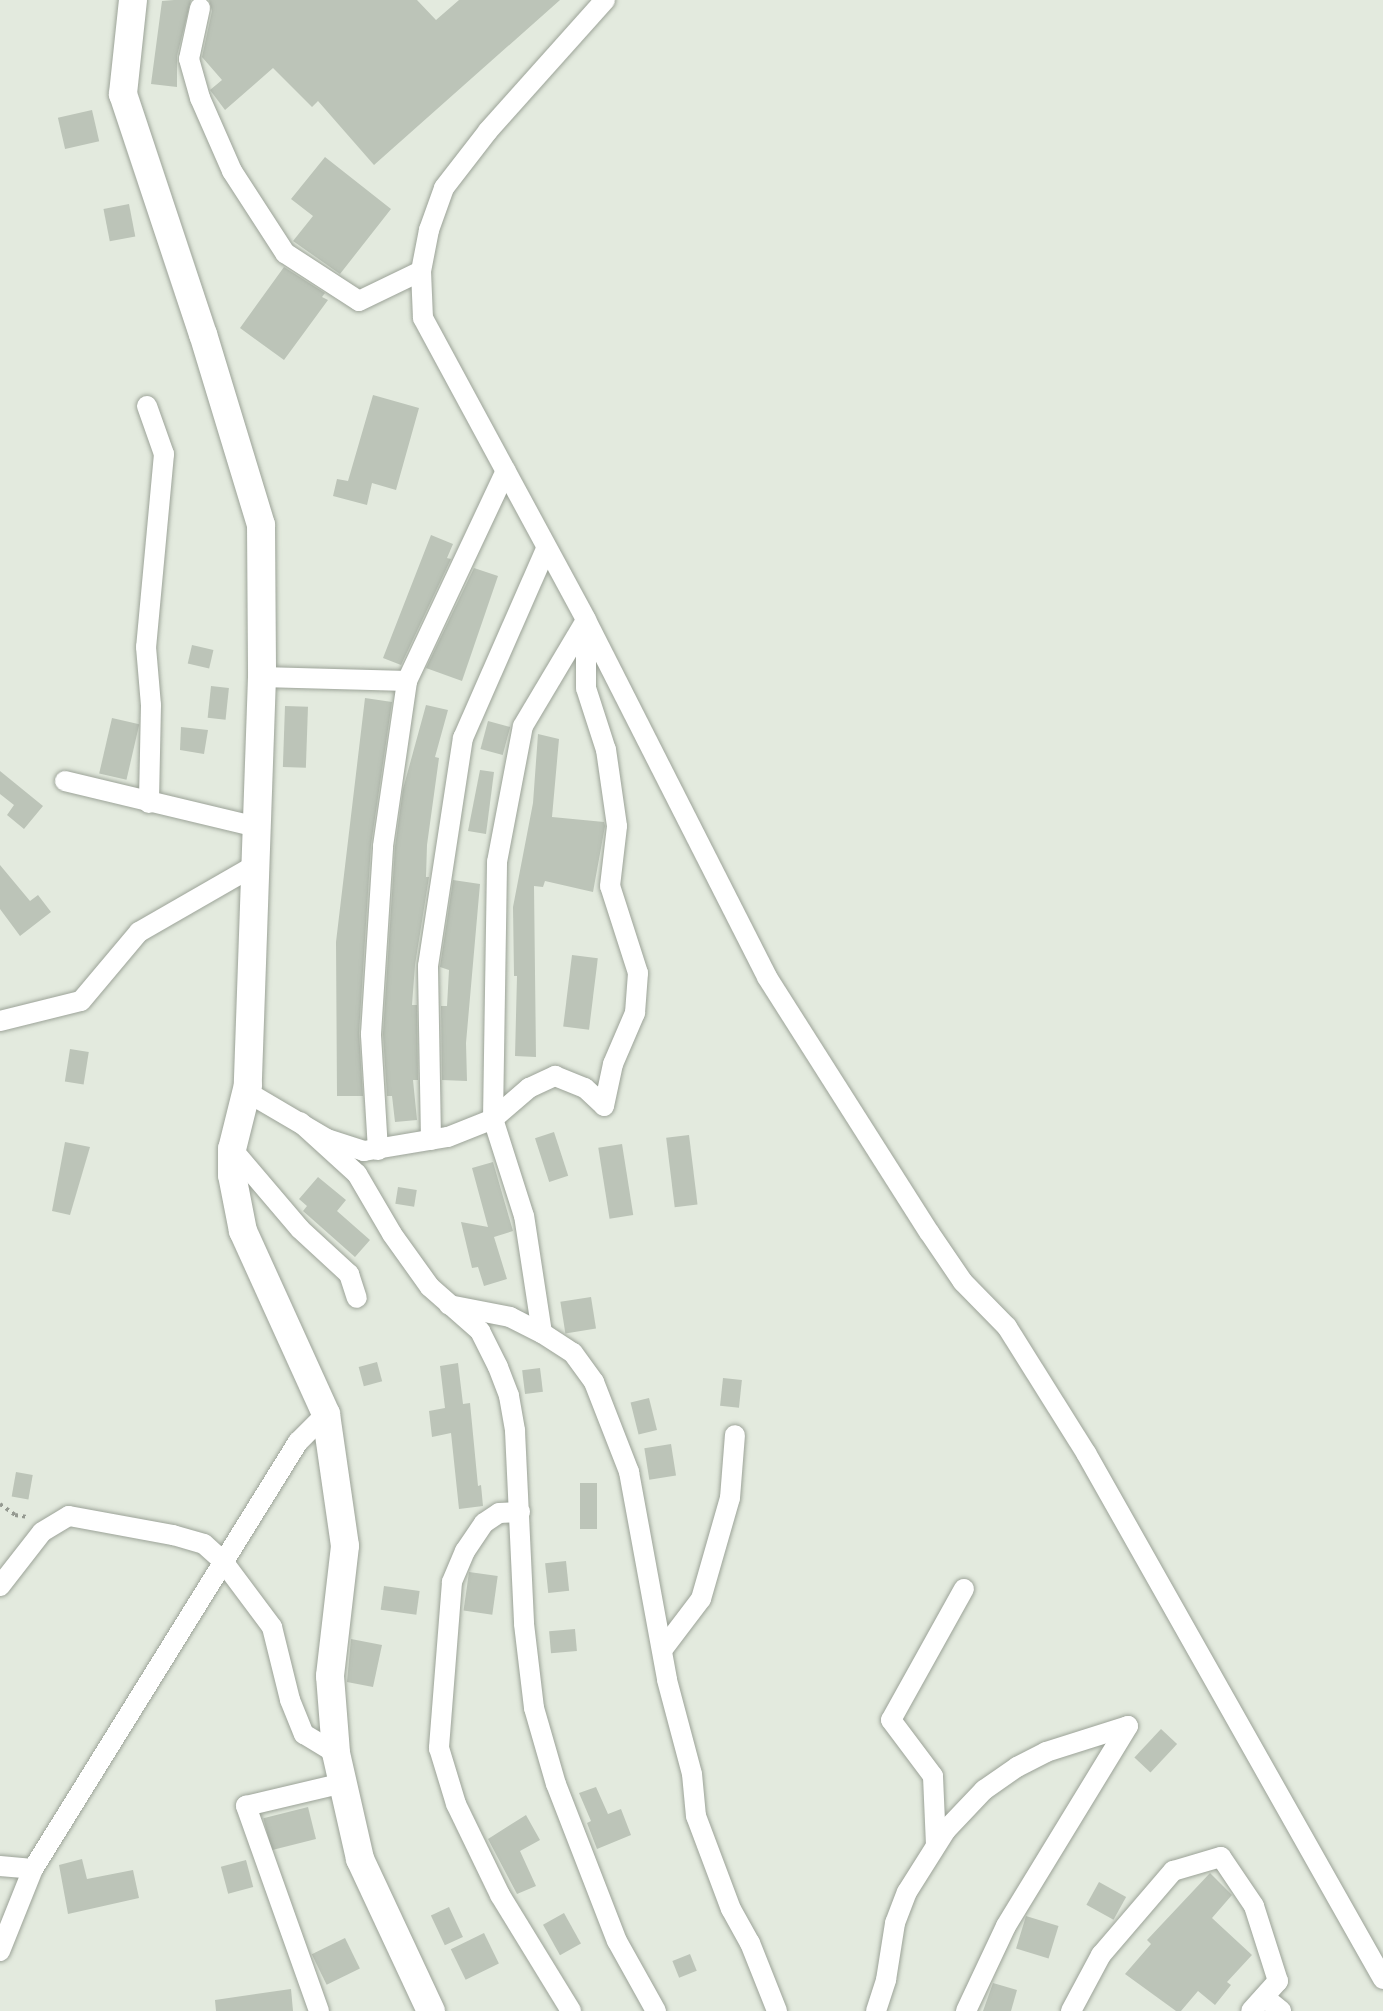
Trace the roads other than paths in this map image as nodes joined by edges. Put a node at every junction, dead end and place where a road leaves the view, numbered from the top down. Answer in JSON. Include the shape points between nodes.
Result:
{"nodes":[{"id":1,"x":133,"y":0,"type":"edge"},
{"id":2,"x":605,"y":0,"type":"edge"},
{"id":3,"x":200,"y":8,"type":"dead end"},
{"id":4,"x":421,"y":271,"type":"junction"},
{"id":5,"x":147,"y":406,"type":"dead end"},
{"id":6,"x":506,"y":471,"type":"junction"},
{"id":7,"x":546,"y":549,"type":"junction"},
{"id":8,"x":586,"y":620,"type":"junction"},
{"id":9,"x":262,"y":677,"type":"junction"},
{"id":10,"x":407,"y":681,"type":"junction"},
{"id":11,"x":65,"y":781,"type":"dead end"},
{"id":12,"x":148,"y":803,"type":"junction"},
{"id":13,"x":255,"y":827,"type":"junction"},
{"id":14,"x":254,"y":866,"type":"junction"},
{"id":15,"x":0,"y":1021,"type":"edge"},
{"id":16,"x":248,"y":1092,"type":"junction"},
{"id":17,"x":493,"y":1119,"type":"junction"},
{"id":18,"x":300,"y":1122,"type":"junction"},
{"id":19,"x":431,"y":1140,"type":"junction"},
{"id":20,"x":232,"y":1149,"type":"junction"},
{"id":21,"x":378,"y":1149,"type":"junction"},
{"id":22,"x":357,"y":1298,"type":"dead end"},
{"id":23,"x":449,"y":1305,"type":"junction"},
{"id":24,"x":542,"y":1332,"type":"junction"},
{"id":25,"x":326,"y":1414,"type":"junction"},
{"id":26,"x":735,"y":1436,"type":"dead end"},
{"id":27,"x":520,"y":1512,"type":"junction"},
{"id":28,"x":222,"y":1560,"type":"junction"},
{"id":29,"x":0,"y":1586,"type":"edge"},
{"id":30,"x":964,"y":1589,"type":"dead end"},
{"id":31,"x":663,"y":1649,"type":"junction"},
{"id":32,"x":336,"y":1753,"type":"junction"},
{"id":33,"x":343,"y":1783,"type":"junction"},
{"id":34,"x":936,"y":1845,"type":"junction"},
{"id":35,"x":0,"y":1866,"type":"edge"},
{"id":36,"x":33,"y":1869,"type":"junction"},
{"id":37,"x":0,"y":1951,"type":"edge"},
{"id":38,"x":1383,"y":1979,"type":"edge"},
{"id":39,"x":1257,"y":2004,"type":"edge"},
{"id":40,"x":319,"y":2011,"type":"edge"},
{"id":41,"x":431,"y":2011,"type":"edge"},
{"id":42,"x":572,"y":2011,"type":"edge"},
{"id":43,"x":656,"y":2011,"type":"edge"},
{"id":44,"x":777,"y":2011,"type":"edge"},
{"id":45,"x":876,"y":2011,"type":"edge"},
{"id":46,"x":966,"y":2011,"type":"edge"},
{"id":47,"x":1071,"y":2011,"type":"edge"},
{"id":48,"x":1281,"y":2011,"type":"edge"}],
"edges":[{"from":1,"to":9,"type":"main road","via":[[123,94],[203,334],[261,525]]},
{"from":2,"to":4,"type":"street","via":[[488,131],[444,188],[429,230]]},
{"from":3,"to":4,"type":"street","via":[[189,59],[200,98],[232,171],[285,253],[359,301]]},
{"from":4,"to":6,"type":"street","via":[[423,318]]},
{"from":5,"to":12,"type":"street","via":[[164,454],[146,647],[151,705]]},
{"from":6,"to":7,"type":"street"},
{"from":6,"to":10,"type":"street"},
{"from":7,"to":8,"type":"street"},
{"from":7,"to":19,"type":"street","via":[[463,738],[428,966]]},
{"from":8,"to":17,"type":"street","via":[[523,726],[500,850]]},
{"from":8,"to":17,"type":"street","via":[[586,688],[606,750],[617,826],[610,886],[638,973],[635,1014],[613,1064],[604,1106],[585,1088],[555,1076],[529,1088]]},
{"from":8,"to":38,"type":"street","via":[[767,978],[929,1232],[963,1282],[1007,1327],[1086,1453]]},
{"from":9,"to":10,"type":"street"},
{"from":9,"to":13,"type":"main road"},
{"from":10,"to":21,"type":"street","via":[[383,846],[370,1034]]},
{"from":11,"to":12,"type":"street"},
{"from":12,"to":13,"type":"street"},
{"from":13,"to":14,"type":"main road"},
{"from":14,"to":15,"type":"street","via":[[140,932],[81,1001]]},
{"from":14,"to":16,"type":"main road"},
{"from":16,"to":18,"type":"street"},
{"from":16,"to":20,"type":"main road"},
{"from":17,"to":19,"type":"street"},
{"from":17,"to":24,"type":"street","via":[[524,1216]]},
{"from":18,"to":21,"type":"street","via":[[327,1138],[364,1151]]},
{"from":18,"to":23,"type":"street","via":[[357,1174],[392,1234],[430,1287]]},
{"from":19,"to":21,"type":"street"},
{"from":20,"to":22,"type":"street","via":[[300,1229],[349,1274]]},
{"from":20,"to":25,"type":"main road","via":[[231,1174],[243,1231]]},
{"from":23,"to":24,"type":"street","via":[[510,1317]]},
{"from":23,"to":27,"type":"street","via":[[480,1331],[509,1396]]},
{"from":24,"to":31,"type":"street","via":[[573,1353],[594,1383],[610,1418],[629,1472]]},
{"from":25,"to":28,"type":"street","via":[[298,1442]]},
{"from":25,"to":32,"type":"main road","via":[[345,1546],[330,1676]]},
{"from":26,"to":31,"type":"street","via":[[730,1498],[701,1599]]},
{"from":27,"to":42,"type":"street","via":[[499,1513],[484,1523],[465,1551],[452,1582],[439,1748],[456,1804],[500,1895]]},
{"from":27,"to":43,"type":"street","via":[[524,1624],[534,1708],[556,1784],[617,1941]]},
{"from":28,"to":29,"type":"street","via":[[204,1544],[173,1535],[69,1516],[42,1532]]},
{"from":28,"to":32,"type":"street","via":[[272,1627],[290,1700],[304,1734]]},
{"from":28,"to":36,"type":"street"},
{"from":30,"to":34,"type":"street","via":[[891,1720],[933,1776]]},
{"from":31,"to":44,"type":"street","via":[[667,1680],[692,1774],[696,1816],[731,1909]]},
{"from":32,"to":33,"type":"main road"},
{"from":33,"to":40,"type":"street","via":[[246,1806]]},
{"from":33,"to":41,"type":"main road","via":[[360,1859]]},
{"from":34,"to":45,"type":"street","via":[[907,1892],[895,1923],[886,1980]]},
{"from":34,"to":46,"type":"street","via":[[984,1790],[1017,1767],[1046,1752],[1128,1726],[1006,1926]]},
{"from":35,"to":36,"type":"street"},
{"from":36,"to":37,"type":"street"},
{"from":39,"to":47,"type":"street","via":[[1278,1981],[1254,1906],[1221,1857],[1173,1871],[1101,1955]]},
{"from":39,"to":48,"type":"street"}]}
